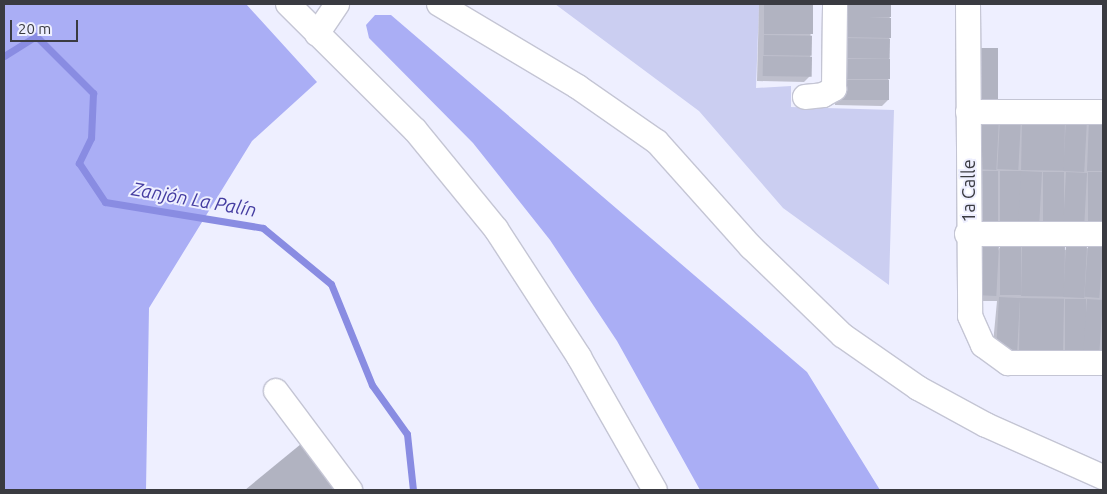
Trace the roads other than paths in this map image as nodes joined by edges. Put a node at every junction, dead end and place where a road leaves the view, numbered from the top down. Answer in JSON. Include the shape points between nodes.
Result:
{"nodes":[{"id":1,"x":288,"y":4,"type":"edge"},
{"id":2,"x":337,"y":4,"type":"edge"},
{"id":3,"x":439,"y":4,"type":"edge"},
{"id":4,"x":835,"y":4,"type":"edge"},
{"id":5,"x":968,"y":4,"type":"edge"},
{"id":6,"x":317,"y":34,"type":"junction"},
{"id":7,"x":805,"y":96,"type":"dead end"},
{"id":8,"x":968,"y":112,"type":"junction"},
{"id":9,"x":1103,"y":112,"type":"edge"},
{"id":10,"x":967,"y":234,"type":"junction"},
{"id":11,"x":1103,"y":234,"type":"edge"},
{"id":12,"x":1103,"y":363,"type":"edge"},
{"id":13,"x":276,"y":391,"type":"dead end"},
{"id":14,"x":1103,"y":477,"type":"edge"},
{"id":15,"x":350,"y":490,"type":"edge"},
{"id":16,"x":655,"y":490,"type":"edge"}],
"edges":[{"from":1,"to":6,"type":"street"},
{"from":2,"to":6,"type":"street"},
{"from":3,"to":14,"type":"street","via":[[578,87],[657,142],[752,247],[842,335],[918,388],[986,425]]},
{"from":4,"to":7,"type":"street","via":[[834,89],[823,95]]},
{"from":5,"to":8,"type":"street","name":"1a Calle"},
{"from":6,"to":16,"type":"street","via":[[415,130],[496,229],[579,357]]},
{"from":8,"to":9,"type":"street"},
{"from":8,"to":10,"type":"street","name":"1a Calle"},
{"from":10,"to":11,"type":"street"},
{"from":10,"to":12,"type":"street","name":"1a Calle","via":[[970,316],[983,345],[1008,363]]},
{"from":13,"to":15,"type":"street"}]}
